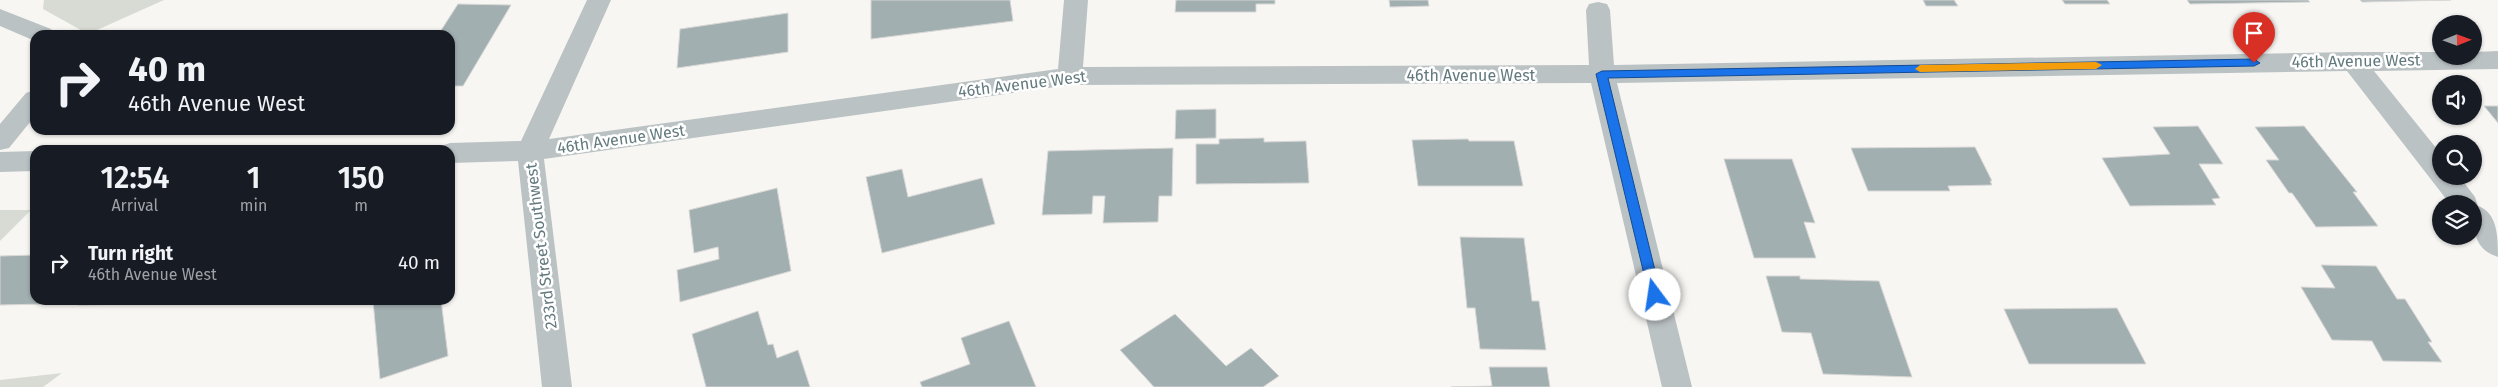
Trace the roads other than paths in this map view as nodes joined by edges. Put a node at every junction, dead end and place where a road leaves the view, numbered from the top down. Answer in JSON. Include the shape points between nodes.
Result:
{"nodes":[{"id":1,"x":599,"y":0,"type":"edge"},
{"id":2,"x":1076,"y":0,"type":"edge"},
{"id":3,"x":1598,"y":10,"type":"dead end"},
{"id":4,"x":0,"y":17,"type":"edge"},
{"id":5,"x":31,"y":30,"type":"edge"},
{"id":6,"x":2498,"y":60,"type":"edge"},
{"id":7,"x":2353,"y":61,"type":"junction"},
{"id":8,"x":1602,"y":74,"type":"junction"},
{"id":9,"x":1070,"y":76,"type":"junction"},
{"id":10,"x":30,"y":105,"type":"edge"},
{"id":11,"x":0,"y":141,"type":"edge"},
{"id":12,"x":530,"y":151,"type":"junction"},
{"id":13,"x":455,"y":153,"type":"edge"},
{"id":14,"x":30,"y":161,"type":"edge"},
{"id":15,"x":0,"y":162,"type":"edge"},
{"id":16,"x":2432,"y":162,"type":"edge"},
{"id":17,"x":2450,"y":185,"type":"edge"},
{"id":18,"x":2458,"y":195,"type":"edge"},
{"id":19,"x":2482,"y":225,"type":"edge"},
{"id":20,"x":2498,"y":246,"type":"edge"},
{"id":21,"x":557,"y":387,"type":"edge"},
{"id":22,"x":1677,"y":387,"type":"edge"}],
"edges":[{"from":1,"to":12,"type":"street","name":"233rd Street Southwest"},
{"from":2,"to":9,"type":"street"},
{"from":3,"to":8,"type":"street"},
{"from":4,"to":5,"type":"lane"},
{"from":6,"to":7,"type":"street","name":"46th Avenue West"},
{"from":7,"to":8,"type":"street","name":"46th Avenue West"},
{"from":7,"to":16,"type":"street"},
{"from":8,"to":9,"type":"street","name":"46th Avenue West"},
{"from":8,"to":22,"type":"street"},
{"from":9,"to":12,"type":"street","name":"46th Avenue West"},
{"from":10,"to":11,"type":"lane"},
{"from":12,"to":13,"type":"street","name":"46th Avenue West"},
{"from":12,"to":21,"type":"street","name":"233rd Street Southwest"},
{"from":14,"to":15,"type":"street"},
{"from":17,"to":18,"type":"street"},
{"from":19,"to":20,"type":"street"}]}
